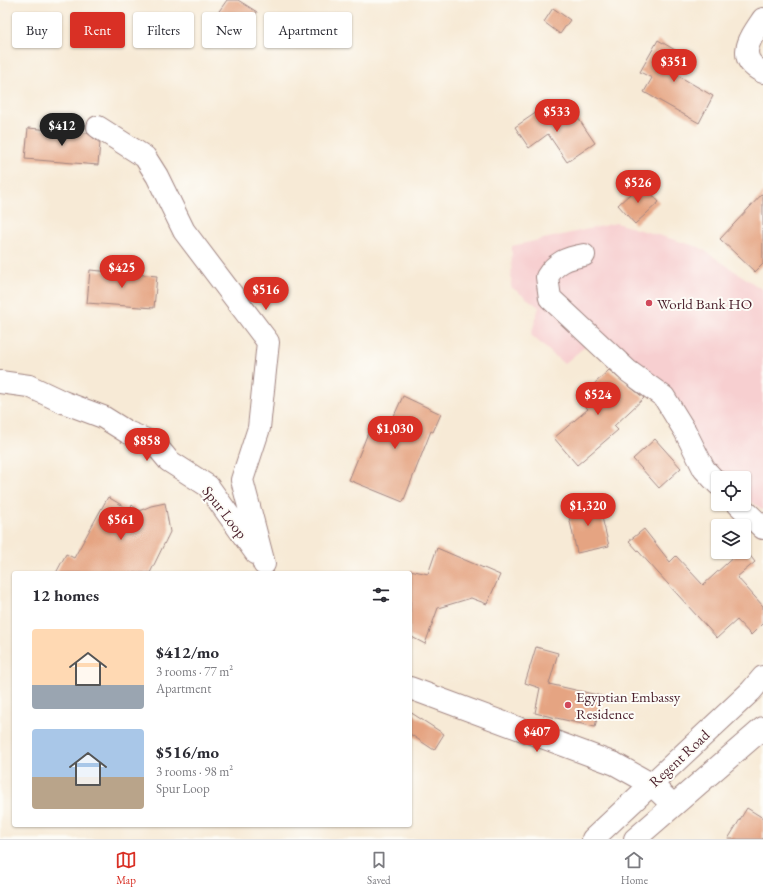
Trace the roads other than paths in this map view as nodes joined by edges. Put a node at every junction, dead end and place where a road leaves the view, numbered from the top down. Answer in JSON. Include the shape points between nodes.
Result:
{"nodes":[{"id":1,"x":763,"y":19,"type":"edge"},
{"id":2,"x":763,"y":72,"type":"edge"},
{"id":3,"x":98,"y":127,"type":"dead end"},
{"id":4,"x":584,"y":255,"type":"dead end"},
{"id":5,"x":0,"y":382,"type":"edge"},
{"id":6,"x":711,"y":476,"type":"edge"},
{"id":7,"x":745,"y":511,"type":"edge"},
{"id":8,"x":763,"y":528,"type":"edge"},
{"id":9,"x":267,"y":568,"type":"edge"},
{"id":10,"x":763,"y":677,"type":"edge"},
{"id":11,"x":412,"y":689,"type":"edge"},
{"id":12,"x":763,"y":728,"type":"edge"},
{"id":13,"x":651,"y":784,"type":"junction"},
{"id":14,"x":673,"y":804,"type":"junction"},
{"id":15,"x":593,"y":839,"type":"edge"},
{"id":16,"x":635,"y":839,"type":"edge"}],
"edges":[{"from":1,"to":2,"type":"street","via":[[747,45],[748,59]]},
{"from":3,"to":9,"type":"street","via":[[144,157],[157,176],[184,231],[268,342],[259,428],[242,480]]},
{"from":4,"to":6,"type":"street","via":[[567,258],[552,268],[547,277],[550,298],[628,371],[664,397],[685,430],[704,469]]},
{"from":5,"to":9,"type":"street","name":"Spur Loop","via":[[29,386],[62,402],[103,417],[128,432],[154,443],[169,461],[208,486]]},
{"from":7,"to":8,"type":"street"},
{"from":10,"to":13,"type":"street","name":"Regent Road"},
{"from":11,"to":13,"type":"street","via":[[615,764]]},
{"from":12,"to":14,"type":"street","name":"Regent Road"},
{"from":13,"to":14,"type":"street"},
{"from":13,"to":15,"type":"street","name":"Regent Road"},
{"from":14,"to":16,"type":"street","name":"Regent Road"}]}
